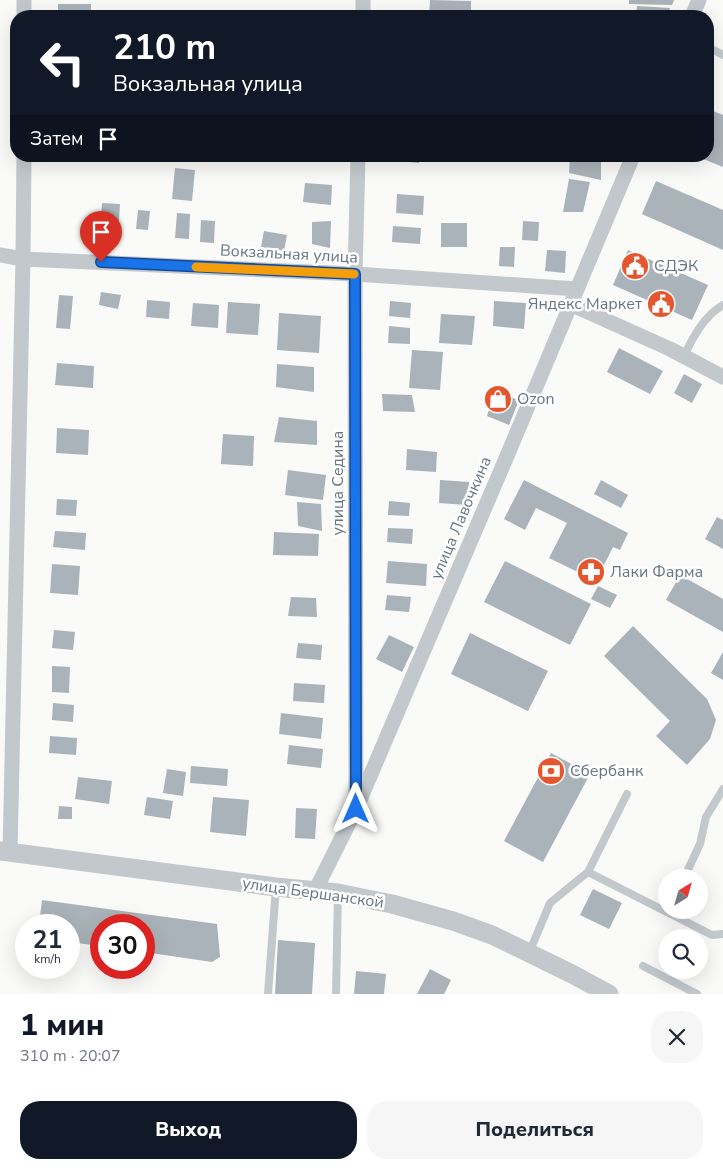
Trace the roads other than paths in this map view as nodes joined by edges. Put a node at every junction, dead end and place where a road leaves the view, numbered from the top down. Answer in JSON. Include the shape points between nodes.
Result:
{"nodes":[{"id":1,"x":24,"y":162,"type":"edge"},
{"id":2,"x":358,"y":162,"type":"edge"},
{"id":3,"x":630,"y":162,"type":"edge"},
{"id":4,"x":0,"y":255,"type":"edge"},
{"id":5,"x":23,"y":259,"type":"junction"},
{"id":6,"x":355,"y":274,"type":"junction"},
{"id":7,"x":577,"y":289,"type":"junction"},
{"id":8,"x":570,"y":304,"type":"junction"},
{"id":9,"x":723,"y":305,"type":"edge"},
{"id":10,"x":684,"y":356,"type":"junction"},
{"id":11,"x":723,"y":377,"type":"edge"},
{"id":12,"x":723,"y":789,"type":"edge"},
{"id":13,"x":626,"y":794,"type":"dead end"},
{"id":14,"x":356,"y":809,"type":"junction"},
{"id":15,"x":5,"y":852,"type":"edge"},
{"id":16,"x":688,"y":869,"type":"edge"},
{"id":17,"x":588,"y":872,"type":"junction"},
{"id":18,"x":276,"y":887,"type":"junction"},
{"id":19,"x":315,"y":891,"type":"junction"},
{"id":20,"x":338,"y":893,"type":"junction"},
{"id":21,"x":658,"y":907,"type":"edge"},
{"id":22,"x":681,"y":919,"type":"edge"},
{"id":23,"x":723,"y":934,"type":"edge"},
{"id":24,"x":529,"y":953,"type":"junction"},
{"id":25,"x":643,"y":966,"type":"dead end"},
{"id":26,"x":607,"y":993,"type":"edge"},
{"id":27,"x":268,"y":994,"type":"edge"},
{"id":28,"x":336,"y":994,"type":"edge"},
{"id":29,"x":697,"y":994,"type":"edge"}],
"edges":[{"from":1,"to":5,"type":"street"},
{"from":2,"to":6,"type":"street","name":"улица Седина"},
{"from":3,"to":7,"type":"street","name":"улица Лавочкина"},
{"from":4,"to":5,"type":"street","name":"Вокзальная улица"},
{"from":5,"to":6,"type":"street","name":"Вокзальная улица"},
{"from":5,"to":15,"type":"street"},
{"from":6,"to":7,"type":"street","name":"Вокзальная улица"},
{"from":6,"to":14,"type":"street","name":"улица Седина"},
{"from":7,"to":8,"type":"street","name":"улица Лавочкина"},
{"from":8,"to":10,"type":"street"},
{"from":8,"to":14,"type":"street","name":"улица Лавочкина"},
{"from":9,"to":10,"type":"lane","via":[[704,322]]},
{"from":10,"to":11,"type":"street"},
{"from":12,"to":16,"type":"lane","via":[[706,817],[700,844]]},
{"from":13,"to":17,"type":"lane"},
{"from":14,"to":19,"type":"street","name":"улица Лавочкина"},
{"from":15,"to":18,"type":"street","name":"улица Бершанской"},
{"from":17,"to":21,"type":"lane"},
{"from":17,"to":24,"type":"lane","via":[[550,903]]},
{"from":18,"to":19,"type":"street","name":"улица Бершанской"},
{"from":18,"to":27,"type":"lane"},
{"from":19,"to":20,"type":"street","name":"улица Бершанской"},
{"from":20,"to":24,"type":"street","name":"улица Бершанской","via":[[453,921]]},
{"from":20,"to":28,"type":"lane"},
{"from":22,"to":23,"type":"lane","via":[[712,936]]},
{"from":24,"to":26,"type":"street","name":"улица Бершанской"},
{"from":25,"to":29,"type":"lane"}]}
